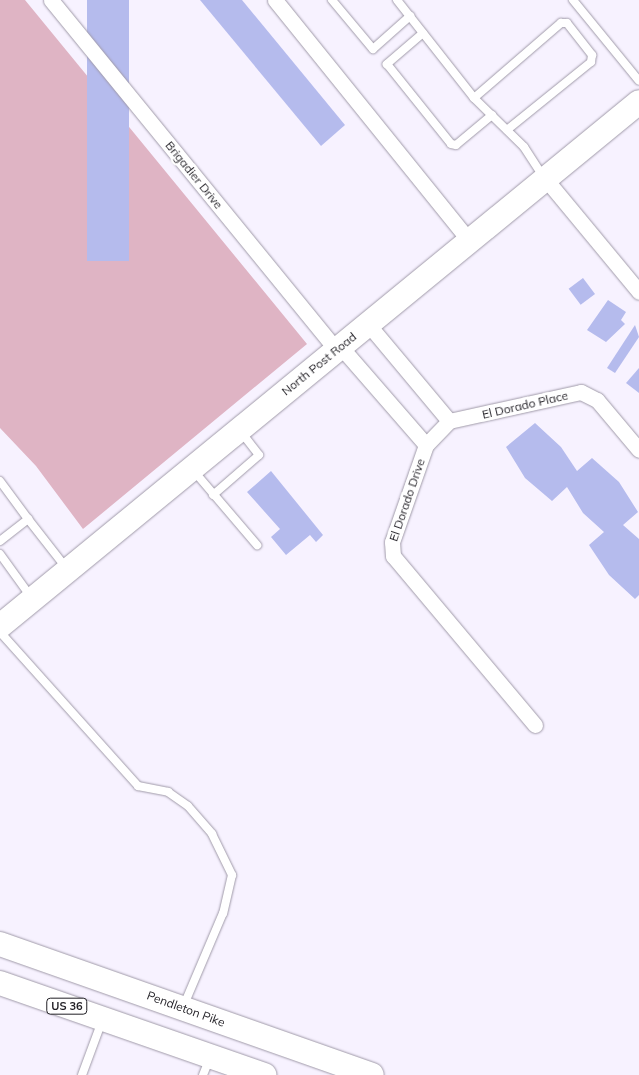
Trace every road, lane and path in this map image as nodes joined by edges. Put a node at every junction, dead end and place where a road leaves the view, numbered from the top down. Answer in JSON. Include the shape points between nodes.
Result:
{"nodes":[{"id":1,"x":51,"y":0,"type":"edge"},
{"id":2,"x":275,"y":0,"type":"edge"},
{"id":3,"x":332,"y":0,"type":"edge"},
{"id":4,"x":397,"y":0,"type":"edge"},
{"id":5,"x":572,"y":0,"type":"edge"},
{"id":6,"x":410,"y":16,"type":"junction"},
{"id":7,"x":423,"y":33,"type":"junction"},
{"id":8,"x":639,"y":81,"type":"edge"},
{"id":9,"x":474,"y":98,"type":"junction"},
{"id":10,"x":639,"y":102,"type":"edge"},
{"id":11,"x":492,"y":115,"type":"junction"},
{"id":12,"x":507,"y":130,"type":"junction"},
{"id":13,"x":544,"y":178,"type":"junction"},
{"id":14,"x":469,"y":240,"type":"junction"},
{"id":15,"x":639,"y":292,"type":"edge"},
{"id":16,"x":368,"y":324,"type":"junction"},
{"id":17,"x":338,"y":348,"type":"junction"},
{"id":18,"x":449,"y":421,"type":"junction"},
{"id":19,"x":239,"y":430,"type":"junction"},
{"id":20,"x":426,"y":445,"type":"junction"},
{"id":21,"x":639,"y":450,"type":"edge"},
{"id":22,"x":191,"y":469,"type":"junction"},
{"id":23,"x":0,"y":481,"type":"edge"},
{"id":24,"x":213,"y":495,"type":"junction"},
{"id":25,"x":28,"y":519,"type":"junction"},
{"id":26,"x":0,"y":541,"type":"edge"},
{"id":27,"x":257,"y":545,"type":"dead end"},
{"id":28,"x":0,"y":554,"type":"edge"},
{"id":29,"x":68,"y":570,"type":"junction"},
{"id":30,"x":33,"y":599,"type":"junction"},
{"id":31,"x":0,"y":626,"type":"edge"},
{"id":32,"x":0,"y":632,"type":"edge"},
{"id":33,"x":535,"y":724,"type":"dead end"},
{"id":34,"x":0,"y":944,"type":"edge"},
{"id":35,"x":0,"y":983,"type":"edge"},
{"id":36,"x":183,"y":1008,"type":"junction"},
{"id":37,"x":103,"y":1019,"type":"junction"},
{"id":38,"x":207,"y":1066,"type":"edge"},
{"id":39,"x":82,"y":1075,"type":"edge"},
{"id":40,"x":264,"y":1075,"type":"edge"},
{"id":41,"x":372,"y":1075,"type":"edge"}],
"edges":[{"from":1,"to":17,"type":"street","name":"Brigadier Drive"},
{"from":2,"to":14,"type":"street"},
{"from":3,"to":6,"type":"lane","via":[[373,48]]},
{"from":4,"to":6,"type":"lane"},
{"from":5,"to":8,"type":"lane"},
{"from":6,"to":7,"type":"lane"},
{"from":7,"to":9,"type":"lane"},
{"from":7,"to":11,"type":"lane","via":[[387,64],[451,144],[456,145]]},
{"from":9,"to":11,"type":"lane"},
{"from":9,"to":12,"type":"lane","via":[[566,23],[592,55],[591,62]]},
{"from":10,"to":13,"type":"main road","name":"North Post Road"},
{"from":11,"to":12,"type":"lane"},
{"from":12,"to":13,"type":"lane"},
{"from":13,"to":14,"type":"main road","name":"North Post Road"},
{"from":13,"to":15,"type":"street"},
{"from":14,"to":16,"type":"main road","name":"North Post Road"},
{"from":16,"to":17,"type":"main road","name":"North Post Road"},
{"from":16,"to":18,"type":"street"},
{"from":17,"to":19,"type":"main road","name":"North Post Road"},
{"from":17,"to":20,"type":"street","name":"El Dorado Drive"},
{"from":18,"to":20,"type":"street"},
{"from":18,"to":21,"type":"street","name":"El Dorado Place","via":[[581,392],[597,400]]},
{"from":19,"to":22,"type":"main road","name":"North Post Road"},
{"from":19,"to":24,"type":"lane","via":[[259,456]]},
{"from":20,"to":33,"type":"street","name":"El Dorado Drive","via":[[392,542],[393,556]]},
{"from":22,"to":24,"type":"lane"},
{"from":22,"to":29,"type":"main road","name":"North Post Road"},
{"from":23,"to":25,"type":"lane"},
{"from":24,"to":27,"type":"lane"},
{"from":25,"to":26,"type":"lane"},
{"from":25,"to":29,"type":"lane"},
{"from":28,"to":30,"type":"lane"},
{"from":29,"to":30,"type":"main road","name":"North Post Road"},
{"from":30,"to":31,"type":"main road","name":"North Post Road"},
{"from":32,"to":36,"type":"lane","via":[[138,786],[168,792],[188,806],[212,834],[232,875],[222,913]]},
{"from":34,"to":36,"type":"main road","name":"Pendleton Pike"},
{"from":35,"to":37,"type":"main road","number":"US 36"},
{"from":36,"to":41,"type":"main road","name":"Pendleton Pike"},
{"from":37,"to":38,"type":"main road","number":"US 36"},
{"from":37,"to":39,"type":"lane"},
{"from":38,"to":40,"type":"main road","number":"US 36"}]}
